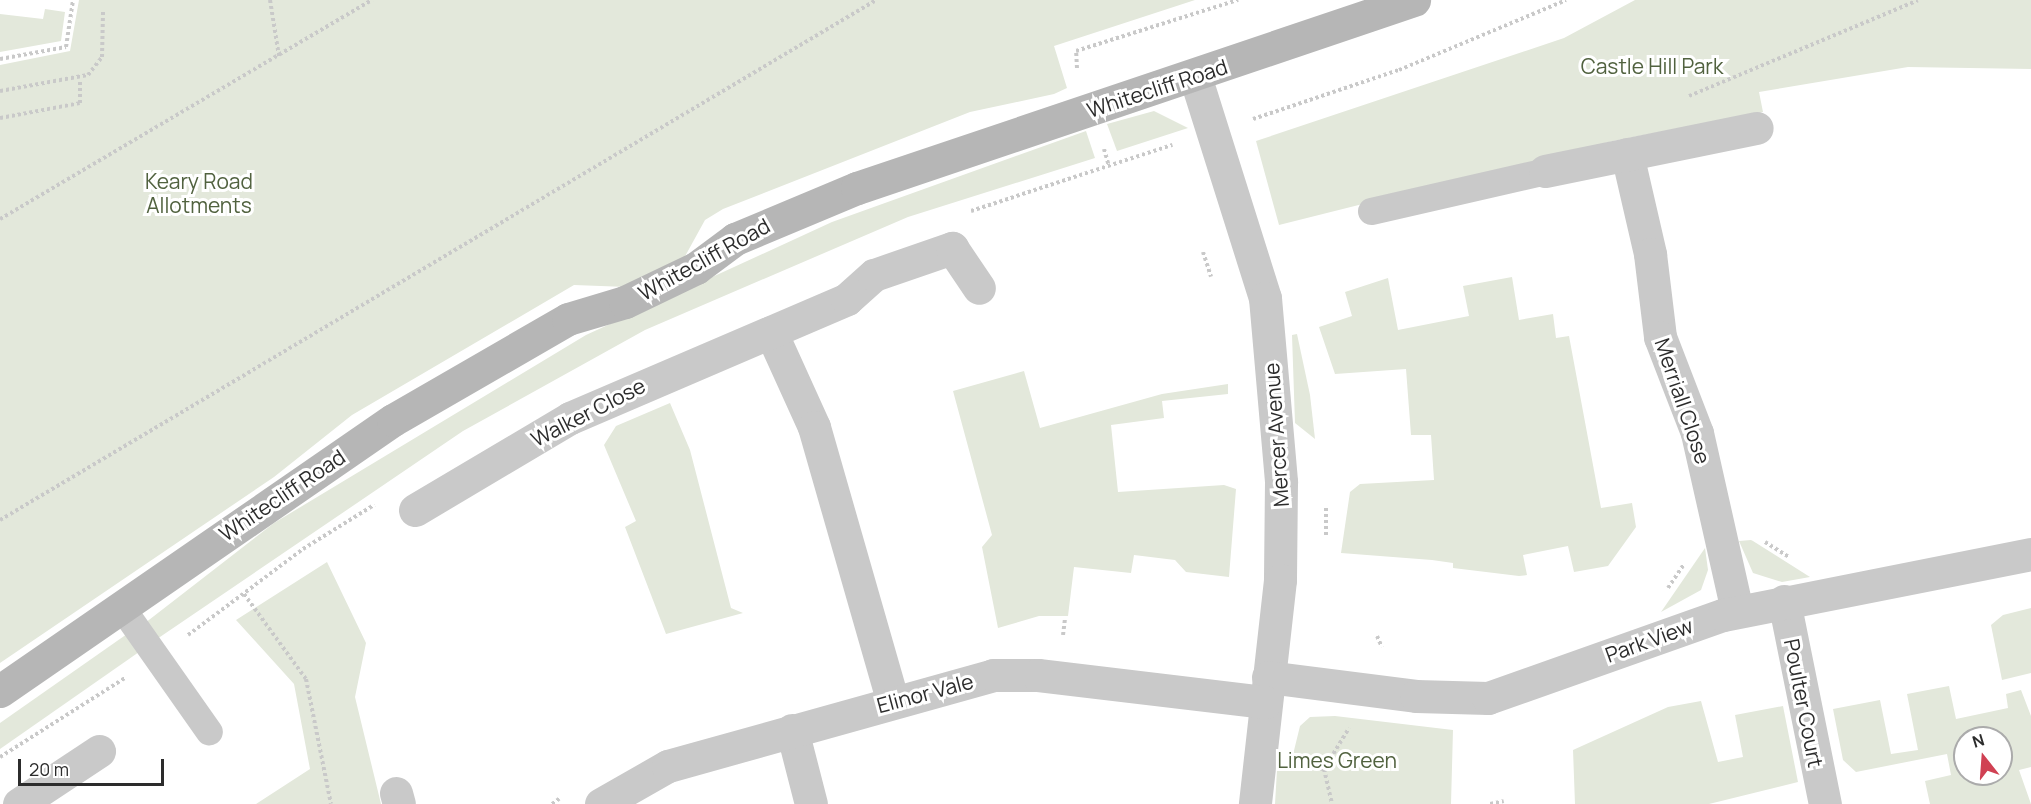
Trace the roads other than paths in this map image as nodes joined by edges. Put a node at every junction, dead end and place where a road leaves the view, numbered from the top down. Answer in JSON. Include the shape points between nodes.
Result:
{"nodes":[{"id":1,"x":1414,"y":0,"type":"edge"},
{"id":2,"x":1195,"y":76,"type":"junction"},
{"id":3,"x":1757,"y":128,"type":"dead end"},
{"id":4,"x":1627,"y":154,"type":"junction"},
{"id":5,"x":1545,"y":171,"type":"joint"},
{"id":6,"x":1371,"y":212,"type":"dead end"},
{"id":7,"x":979,"y":288,"type":"dead end"},
{"id":8,"x":771,"y":332,"type":"junction"},
{"id":9,"x":415,"y":510,"type":"dead end"},
{"id":10,"x":2031,"y":554,"type":"edge"},
{"id":11,"x":1784,"y":601,"type":"junction"},
{"id":12,"x":122,"y":608,"type":"junction"},
{"id":13,"x":1737,"y":611,"type":"junction"},
{"id":14,"x":1267,"y":690,"type":"junction"},
{"id":15,"x":0,"y":691,"type":"edge"},
{"id":16,"x":893,"y":702,"type":"junction"},
{"id":17,"x":792,"y":730,"type":"junction"},
{"id":18,"x":209,"y":732,"type":"dead end"},
{"id":19,"x":99,"y":751,"type":"dead end"},
{"id":20,"x":19,"y":804,"type":"edge"},
{"id":21,"x":601,"y":804,"type":"edge"},
{"id":22,"x":811,"y":804,"type":"edge"},
{"id":23,"x":1255,"y":804,"type":"edge"},
{"id":24,"x":1825,"y":804,"type":"edge"}],
"edges":[{"from":1,"to":2,"type":"street","name":"Whitecliff Road"},
{"from":2,"to":12,"type":"street","name":"Whitecliff Road","via":[[856,188],[735,239],[705,262],[625,302],[568,319],[393,420]]},
{"from":2,"to":14,"type":"street","name":"Mercer Avenue","via":[[1267,311],[1282,506]]},
{"from":3,"to":4,"type":"street"},
{"from":4,"to":5,"type":"street"},
{"from":4,"to":13,"type":"street","name":"Merriall Close","via":[[1653,270],[1660,336],[1697,433]]},
{"from":5,"to":6,"type":"lane"},
{"from":7,"to":8,"type":"street","name":"Walker Close","via":[[952,248],[867,278],[847,299]]},
{"from":8,"to":9,"type":"street","name":"Walker Close","via":[[570,418]]},
{"from":8,"to":16,"type":"street","via":[[814,427]]},
{"from":10,"to":11,"type":"street","name":"Park View"},
{"from":11,"to":13,"type":"street","name":"Park View"},
{"from":11,"to":24,"type":"street","name":"Poulter Court"},
{"from":12,"to":15,"type":"street","name":"Whitecliff Road"},
{"from":12,"to":18,"type":"lane"},
{"from":13,"to":14,"type":"street","name":"Park View","via":[[1496,697],[1465,700],[1355,688]]},
{"from":14,"to":16,"type":"street","name":"Elinor Vale","via":[[1010,674]]},
{"from":14,"to":23,"type":"street","name":"Mercer Avenue"},
{"from":16,"to":17,"type":"street","name":"Elinor Vale"},
{"from":17,"to":21,"type":"street","name":"Elinor Vale","via":[[656,771]]},
{"from":17,"to":22,"type":"street"},
{"from":19,"to":20,"type":"street"}]}
